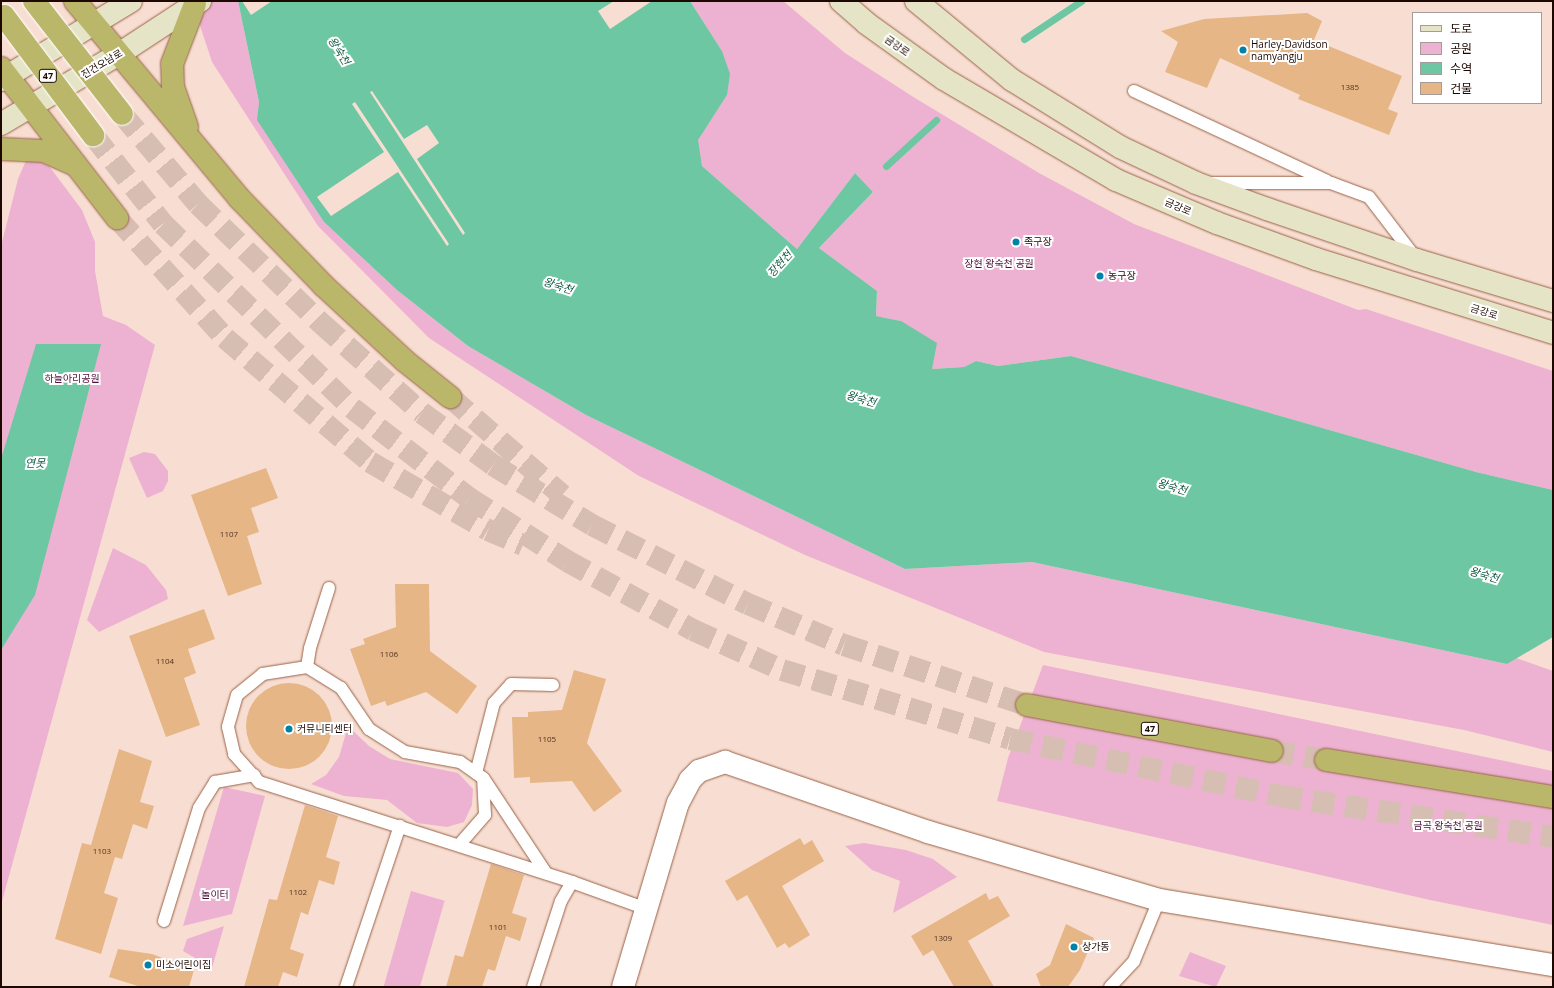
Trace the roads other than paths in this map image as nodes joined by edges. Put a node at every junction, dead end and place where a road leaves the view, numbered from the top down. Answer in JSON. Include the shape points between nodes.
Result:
{"nodes":[{"id":1,"x":34,"y":1,"type":"edge"},
{"id":2,"x":75,"y":1,"type":"edge"},
{"id":3,"x":131,"y":1,"type":"edge"},
{"id":4,"x":841,"y":1,"type":"edge"},
{"id":5,"x":916,"y":1,"type":"edge"},
{"id":6,"x":197,"y":3,"type":"edge"},
{"id":7,"x":2,"y":14,"type":"edge"},
{"id":8,"x":94,"y":24,"type":"junction"},
{"id":9,"x":119,"y":54,"type":"junction"},
{"id":10,"x":3,"y":74,"type":"edge"},
{"id":11,"x":1134,"y":91,"type":"dead end"},
{"id":12,"x":32,"y":106,"type":"junction"},
{"id":13,"x":122,"y":114,"type":"tunnel mouth"},
{"id":14,"x":1,"y":124,"type":"edge"},
{"id":15,"x":93,"y":135,"type":"tunnel mouth"},
{"id":16,"x":194,"y":145,"type":"junction"},
{"id":17,"x":1,"y":149,"type":"edge"},
{"id":18,"x":76,"y":165,"type":"junction"},
{"id":19,"x":1196,"y":183,"type":"junction"},
{"id":20,"x":1331,"y":183,"type":"junction"},
{"id":21,"x":117,"y":218,"type":"tunnel mouth"},
{"id":22,"x":1417,"y":260,"type":"junction"},
{"id":23,"x":1553,"y":301,"type":"edge"},
{"id":24,"x":1553,"y":333,"type":"edge"},
{"id":25,"x":450,"y":397,"type":"tunnel mouth"},
{"id":26,"x":329,"y":588,"type":"dead end"},
{"id":27,"x":307,"y":667,"type":"junction"},
{"id":28,"x":554,"y":685,"type":"dead end"},
{"id":29,"x":1027,"y":705,"type":"tunnel mouth"},
{"id":30,"x":1272,"y":751,"type":"tunnel mouth"},
{"id":31,"x":1326,"y":760,"type":"tunnel mouth"},
{"id":32,"x":254,"y":775,"type":"junction"},
{"id":33,"x":479,"y":776,"type":"junction"},
{"id":34,"x":1553,"y":797,"type":"edge"},
{"id":35,"x":400,"y":826,"type":"junction"},
{"id":36,"x":459,"y":845,"type":"junction"},
{"id":37,"x":546,"y":873,"type":"junction"},
{"id":38,"x":572,"y":882,"type":"junction"},
{"id":39,"x":1159,"y":900,"type":"junction"},
{"id":40,"x":644,"y":908,"type":"junction"},
{"id":41,"x":164,"y":921,"type":"dead end"},
{"id":42,"x":1553,"y":965,"type":"edge"},
{"id":43,"x":346,"y":987,"type":"edge"},
{"id":44,"x":533,"y":987,"type":"edge"},
{"id":45,"x":622,"y":987,"type":"edge"},
{"id":46,"x":1110,"y":987,"type":"edge"}],
"edges":[{"from":1,"to":13,"type":"highway","bridge":true},
{"from":2,"to":8,"type":"highway"},
{"from":3,"to":8,"type":"main road"},
{"from":4,"to":24,"type":"main road","name":"금강로","via":[[866,23],[944,79],[1116,180],[1217,223],[1316,259]]},
{"from":5,"to":19,"type":"main road","via":[[1012,80],[1120,147]]},
{"from":6,"to":9,"type":"main road","name":"진건오남로"},
{"from":6,"to":16,"type":"highway","via":[[172,64],[173,87]]},
{"from":7,"to":15,"type":"highway","number":"47","bridge":true},
{"from":8,"to":9,"type":"highway"},
{"from":8,"to":10,"type":"main road"},
{"from":9,"to":12,"type":"main road","name":"진건오남로"},
{"from":9,"to":16,"type":"highway"},
{"from":10,"to":12,"type":"highway"},
{"from":11,"to":20,"type":"lane"},
{"from":12,"to":14,"type":"main road","name":"진건오남로"},
{"from":12,"to":18,"type":"highway"},
{"from":16,"to":25,"type":"highway","via":[[322,285],[405,361]]},
{"from":17,"to":18,"type":"highway","via":[[44,151]]},
{"from":18,"to":21,"type":"highway"},
{"from":19,"to":20,"type":"lane"},
{"from":19,"to":22,"type":"main road"},
{"from":20,"to":22,"type":"lane","via":[[1369,197]]},
{"from":22,"to":23,"type":"main road"},
{"from":26,"to":27,"type":"lane","via":[[310,648]]},
{"from":27,"to":32,"type":"lane","via":[[263,674],[237,695],[228,727],[234,754]]},
{"from":27,"to":33,"type":"lane","via":[[340,688],[369,729],[405,752],[460,762]]},
{"from":28,"to":33,"type":"lane","via":[[511,684],[494,703]]},
{"from":29,"to":30,"type":"highway","number":"47"},
{"from":31,"to":34,"type":"highway"},
{"from":32,"to":35,"type":"lane","via":[[259,782]]},
{"from":32,"to":41,"type":"lane","via":[[214,782],[199,808]]},
{"from":33,"to":36,"type":"lane","via":[[485,815]]},
{"from":33,"to":37,"type":"lane"},
{"from":35,"to":36,"type":"lane"},
{"from":35,"to":43,"type":"lane"},
{"from":36,"to":37,"type":"lane"},
{"from":37,"to":38,"type":"lane"},
{"from":38,"to":40,"type":"lane"},
{"from":38,"to":44,"type":"lane","via":[[561,901]]},
{"from":39,"to":40,"type":"street","via":[[890,820],[725,762],[699,771],[690,780],[678,802]]},
{"from":39,"to":42,"type":"street"},
{"from":39,"to":46,"type":"lane","via":[[1134,962]]},
{"from":40,"to":45,"type":"street"}]}
